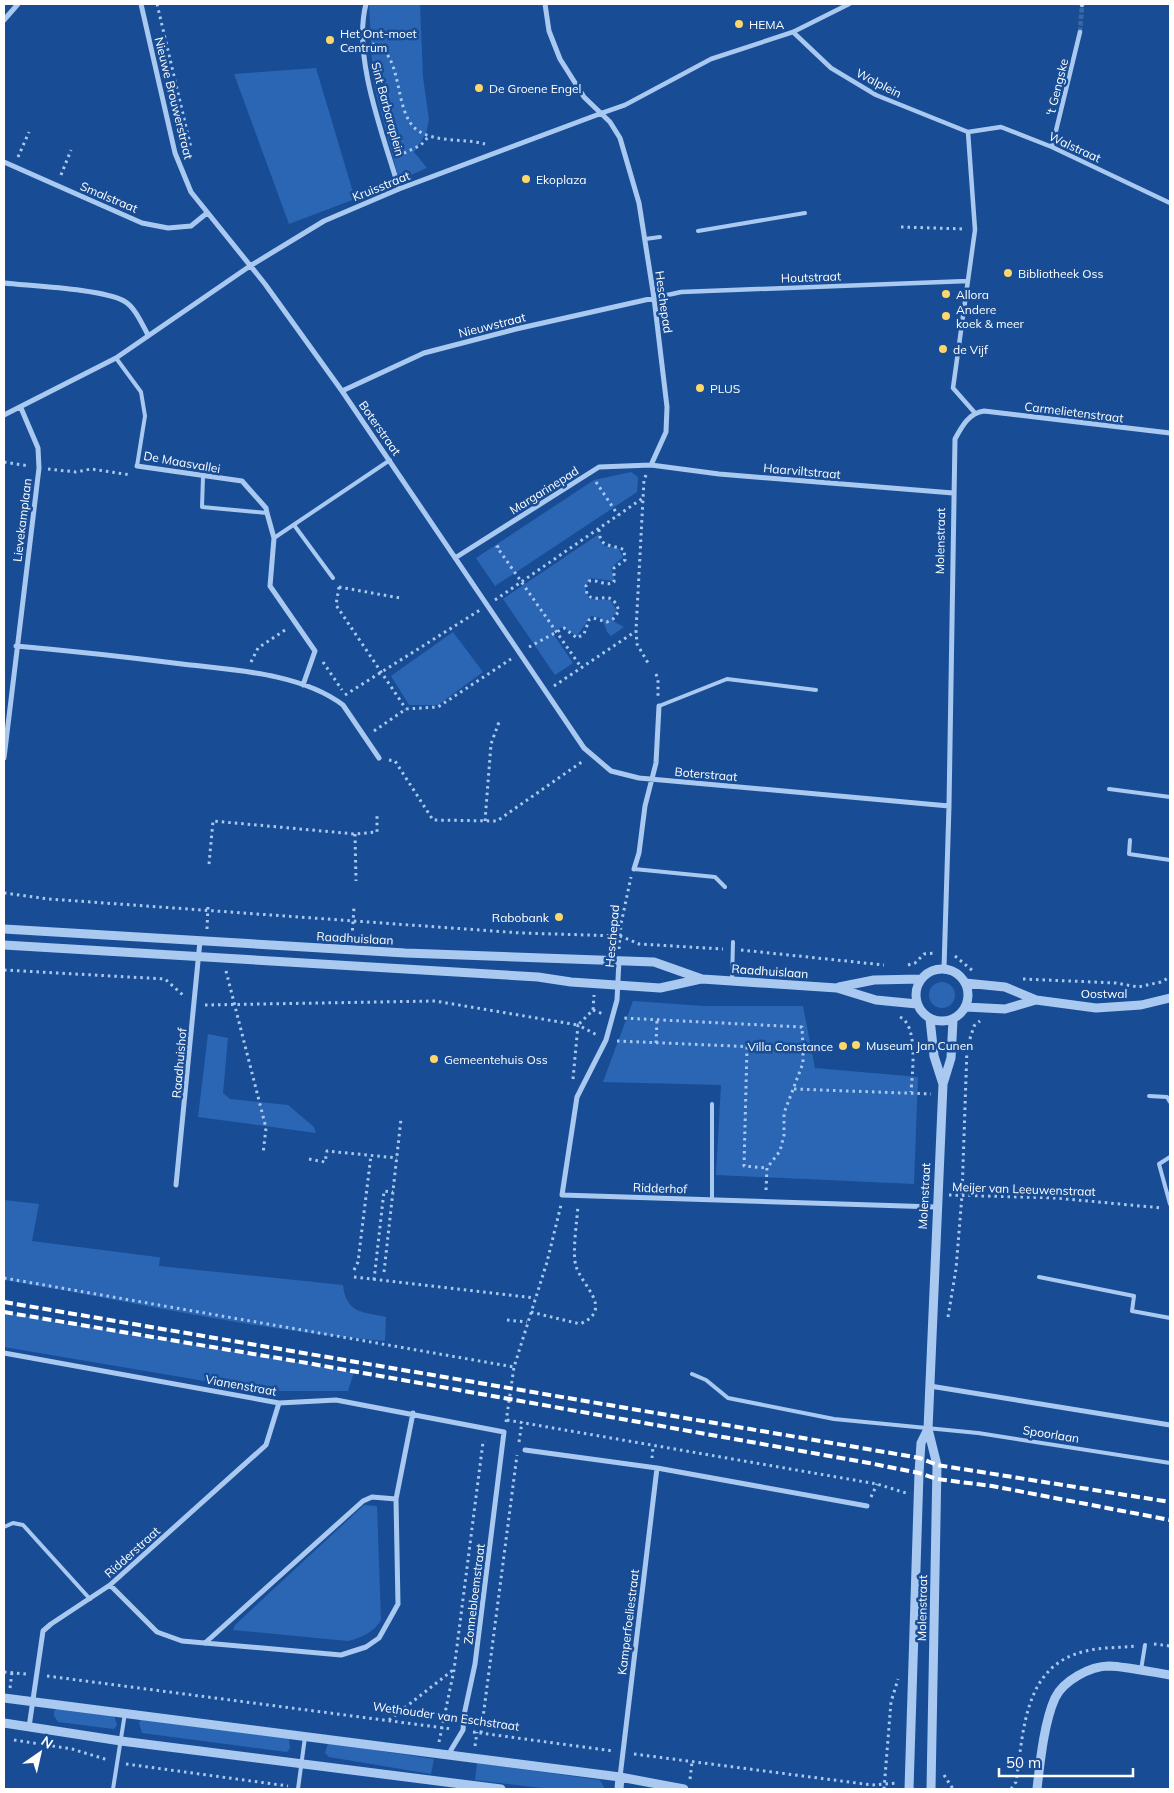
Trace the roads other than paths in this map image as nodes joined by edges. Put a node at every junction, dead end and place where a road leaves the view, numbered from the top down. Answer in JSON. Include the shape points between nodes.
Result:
{"nodes":[{"id":1,"x":18,"y":4,"type":"edge"},
{"id":2,"x":141,"y":4,"type":"edge"},
{"id":3,"x":366,"y":4,"type":"edge"},
{"id":4,"x":545,"y":4,"type":"edge"},
{"id":5,"x":849,"y":4,"type":"edge"},
{"id":6,"x":4,"y":20,"type":"edge"},
{"id":7,"x":793,"y":32,"type":"junction"},
{"id":8,"x":1080,"y":32,"type":"tunnel mouth"},
{"id":9,"x":602,"y":113,"type":"junction"},
{"id":10,"x":968,"y":132,"type":"junction"},
{"id":11,"x":1052,"y":147,"type":"junction"},
{"id":12,"x":4,"y":162,"type":"edge"},
{"id":13,"x":399,"y":190,"type":"junction"},
{"id":14,"x":1170,"y":203,"type":"edge"},
{"id":15,"x":207,"y":213,"type":"junction"},
{"id":16,"x":805,"y":213,"type":"dead end"},
{"id":17,"x":698,"y":231,"type":"dead end"},
{"id":18,"x":660,"y":237,"type":"dead end"},
{"id":19,"x":645,"y":239,"type":"junction"},
{"id":20,"x":250,"y":266,"type":"junction"},
{"id":21,"x":968,"y":281,"type":"junction"},
{"id":22,"x":4,"y":283,"type":"edge"},
{"id":23,"x":654,"y":298,"type":"junction"},
{"id":24,"x":148,"y":336,"type":"junction"},
{"id":25,"x":116,"y":358,"type":"junction"},
{"id":26,"x":342,"y":390,"type":"junction"},
{"id":27,"x":21,"y":408,"type":"junction"},
{"id":28,"x":975,"y":413,"type":"junction"},
{"id":29,"x":4,"y":415,"type":"edge"},
{"id":30,"x":1170,"y":433,"type":"edge"},
{"id":31,"x":390,"y":460,"type":"junction"},
{"id":32,"x":651,"y":465,"type":"junction"},
{"id":33,"x":137,"y":466,"type":"joint"},
{"id":34,"x":203,"y":477,"type":"junction"},
{"id":35,"x":953,"y":493,"type":"junction"},
{"id":36,"x":267,"y":513,"type":"junction"},
{"id":37,"x":294,"y":525,"type":"junction"},
{"id":38,"x":274,"y":538,"type":"junction"},
{"id":39,"x":455,"y":558,"type":"junction"},
{"id":40,"x":333,"y":578,"type":"road end"},
{"id":41,"x":16,"y":646,"type":"junction"},
{"id":42,"x":303,"y":685,"type":"junction"},
{"id":43,"x":816,"y":690,"type":"dead end"},
{"id":44,"x":659,"y":706,"type":"joint"},
{"id":45,"x":6,"y":724,"type":"edge"},
{"id":46,"x":4,"y":758,"type":"edge"},
{"id":47,"x":379,"y":758,"type":"road end"},
{"id":48,"x":652,"y":779,"type":"junction"},
{"id":49,"x":1109,"y":789,"type":"dead end"},
{"id":50,"x":1170,"y":797,"type":"edge"},
{"id":51,"x":949,"y":806,"type":"junction"},
{"id":52,"x":1130,"y":840,"type":"dead end"},
{"id":53,"x":1170,"y":860,"type":"edge"},
{"id":54,"x":634,"y":869,"type":"joint"},
{"id":55,"x":725,"y":887,"type":"dead end"},
{"id":56,"x":4,"y":929,"type":"edge"},
{"id":57,"x":203,"y":942,"type":"junction"},
{"id":58,"x":733,"y":942,"type":"dead end"},
{"id":59,"x":4,"y":946,"type":"edge"},
{"id":60,"x":199,"y":958,"type":"junction"},
{"id":61,"x":619,"y":960,"type":"junction"},
{"id":62,"x":944,"y":968,"type":"junction"},
{"id":63,"x":702,"y":979,"type":"junction"},
{"id":64,"x":921,"y":979,"type":"junction"},
{"id":65,"x":732,"y":981,"type":"junction"},
{"id":66,"x":965,"y":983,"type":"junction"},
{"id":67,"x":619,"y":985,"type":"junction"},
{"id":68,"x":837,"y":988,"type":"junction"},
{"id":69,"x":1170,"y":998,"type":"edge"},
{"id":70,"x":1036,"y":1000,"type":"junction"},
{"id":71,"x":917,"y":1004,"type":"junction"},
{"id":72,"x":966,"y":1007,"type":"junction"},
{"id":73,"x":930,"y":1019,"type":"junction"},
{"id":74,"x":953,"y":1020,"type":"junction"},
{"id":75,"x":943,"y":1084,"type":"junction"},
{"id":76,"x":1149,"y":1096,"type":"dead end"},
{"id":77,"x":1170,"y":1102,"type":"edge"},
{"id":78,"x":712,"y":1104,"type":"dead end"},
{"id":79,"x":1170,"y":1156,"type":"edge"},
{"id":80,"x":176,"y":1185,"type":"dead end"},
{"id":81,"x":562,"y":1195,"type":"joint"},
{"id":82,"x":712,"y":1199,"type":"junction"},
{"id":83,"x":1170,"y":1204,"type":"edge"},
{"id":84,"x":936,"y":1207,"type":"junction"},
{"id":85,"x":1039,"y":1277,"type":"dead end"},
{"id":86,"x":1170,"y":1318,"type":"edge"},
{"id":87,"x":4,"y":1353,"type":"edge"},
{"id":88,"x":692,"y":1374,"type":"dead end"},
{"id":89,"x":930,"y":1386,"type":"junction"},
{"id":90,"x":279,"y":1403,"type":"junction"},
{"id":91,"x":413,"y":1414,"type":"junction"},
{"id":92,"x":1170,"y":1425,"type":"edge"},
{"id":93,"x":928,"y":1429,"type":"junction"},
{"id":94,"x":504,"y":1432,"type":"joint"},
{"id":95,"x":525,"y":1450,"type":"dead end"},
{"id":96,"x":1170,"y":1463,"type":"edge"},
{"id":97,"x":657,"y":1468,"type":"junction"},
{"id":98,"x":396,"y":1498,"type":"junction"},
{"id":99,"x":867,"y":1506,"type":"dead end"},
{"id":100,"x":4,"y":1527,"type":"edge"},
{"id":101,"x":110,"y":1585,"type":"junction"},
{"id":102,"x":91,"y":1599,"type":"junction"},
{"id":103,"x":205,"y":1643,"type":"junction"},
{"id":104,"x":1145,"y":1645,"type":"dead end"},
{"id":105,"x":1142,"y":1670,"type":"junction"},
{"id":106,"x":1170,"y":1675,"type":"edge"},
{"id":107,"x":4,"y":1698,"type":"edge"},
{"id":108,"x":33,"y":1701,"type":"junction"},
{"id":109,"x":125,"y":1713,"type":"junction"},
{"id":110,"x":4,"y":1724,"type":"edge"},
{"id":111,"x":29,"y":1727,"type":"junction"},
{"id":112,"x":305,"y":1736,"type":"junction"},
{"id":113,"x":120,"y":1741,"type":"junction"},
{"id":114,"x":450,"y":1756,"type":"junction"},
{"id":115,"x":301,"y":1764,"type":"junction"},
{"id":116,"x":620,"y":1777,"type":"junction"},
{"id":117,"x":1036,"y":1787,"type":"edge"},
{"id":118,"x":298,"y":1788,"type":"edge"},
{"id":119,"x":113,"y":1789,"type":"edge"},
{"id":120,"x":501,"y":1789,"type":"edge"},
{"id":121,"x":619,"y":1789,"type":"edge"},
{"id":122,"x":684,"y":1789,"type":"edge"},
{"id":123,"x":909,"y":1789,"type":"edge"},
{"id":124,"x":931,"y":1789,"type":"edge"}],
"edges":[{"from":1,"to":6,"type":"street"},
{"from":2,"to":15,"type":"street","name":"Nieuwe Brouwerstraat","via":[[175,153],[191,192]]},
{"from":3,"to":13,"type":"street","name":"Sint Barbaraplein","via":[[362,42],[367,74]]},
{"from":4,"to":9,"type":"street","name":"Heschepad","via":[[549,31],[560,59],[584,97]]},
{"from":5,"to":7,"type":"street","name":"Kruisstraat"},
{"from":7,"to":9,"type":"street","name":"Kruisstraat","via":[[711,59],[625,105]]},
{"from":7,"to":10,"type":"street","name":"Walplein","via":[[831,68],[876,95]]},
{"from":8,"to":11,"type":"street","name":"'t Gengske"},
{"from":9,"to":13,"type":"street","name":"Kruisstraat"},
{"from":9,"to":19,"type":"street","name":"Heschepad","via":[[620,138],[639,203]]},
{"from":10,"to":11,"type":"street","name":"Walstraat","via":[[1001,127]]},
{"from":10,"to":21,"type":"street","via":[[975,230]]},
{"from":11,"to":14,"type":"street","name":"Walstraat"},
{"from":12,"to":15,"type":"street","name":"Smalstraat","via":[[142,222],[168,228],[191,226]]},
{"from":13,"to":20,"type":"street","name":"Kruisstraat","via":[[324,220]]},
{"from":15,"to":20,"type":"street","name":"Nieuwe Brouwerstraat"},
{"from":16,"to":17,"type":"lane"},
{"from":18,"to":19,"type":"lane"},
{"from":19,"to":23,"type":"street","name":"Heschepad"},
{"from":20,"to":24,"type":"street","name":"Kruisstraat"},
{"from":20,"to":26,"type":"street","name":"Boterstraat"},
{"from":21,"to":23,"type":"street","name":"Houtstraat","via":[[681,292]]},
{"from":21,"to":28,"type":"street","via":[[953,388]]},
{"from":22,"to":24,"type":"street","via":[[97,293],[124,301],[135,312]]},
{"from":23,"to":26,"type":"street","name":"Nieuwstraat","via":[[424,353]]},
{"from":23,"to":32,"type":"street","name":"Heschepad","via":[[667,407],[666,432]]},
{"from":24,"to":25,"type":"street","name":"Kruisstraat"},
{"from":25,"to":27,"type":"street","name":"Kruisstraat"},
{"from":25,"to":33,"type":"lane","name":"De Maasvallei","via":[[142,392],[145,416]]},
{"from":26,"to":31,"type":"street","name":"Boterstraat"},
{"from":27,"to":29,"type":"street","name":"Kruisstraat"},
{"from":27,"to":41,"type":"street","name":"Lievekamplaan","via":[[38,448],[39,468]]},
{"from":28,"to":30,"type":"street","name":"Carmelietenstraat","via":[[993,412]]},
{"from":28,"to":35,"type":"street","name":"Molenstraat","via":[[963,424],[955,439]]},
{"from":31,"to":37,"type":"lane"},
{"from":31,"to":39,"type":"street","name":"Boterstraat"},
{"from":32,"to":35,"type":"street","name":"Haarviltstraat","via":[[719,474]]},
{"from":32,"to":39,"type":"street","name":"Margarinepad","via":[[599,467]]},
{"from":33,"to":34,"type":"street","name":"De Maasvallei"},
{"from":34,"to":36,"type":"street","name":"De Maasvallei","via":[[242,481]]},
{"from":34,"to":36,"type":"lane","via":[[202,507]]},
{"from":35,"to":51,"type":"street","name":"Molenstraat"},
{"from":36,"to":38,"type":"street","name":"De Maasvallei"},
{"from":37,"to":38,"type":"lane"},
{"from":37,"to":40,"type":"lane"},
{"from":38,"to":42,"type":"street","name":"De Maasvallei","via":[[270,586],[315,652]]},
{"from":39,"to":48,"type":"street","name":"Boterstraat","via":[[584,748],[612,771]]},
{"from":41,"to":42,"type":"street","via":[[251,672]]},
{"from":41,"to":45,"type":"street","name":"Lievekamplaan"},
{"from":42,"to":47,"type":"street","via":[[343,704]]},
{"from":43,"to":44,"type":"lane","via":[[727,679]]},
{"from":44,"to":48,"type":"street"},
{"from":45,"to":46,"type":"street","name":"Lievekamplaan"},
{"from":48,"to":51,"type":"street","name":"Boterstraat"},
{"from":48,"to":54,"type":"street"},
{"from":49,"to":50,"type":"lane"},
{"from":51,"to":62,"type":"street","name":"Molenstraat"},
{"from":52,"to":53,"type":"lane","via":[[1129,854]]},
{"from":54,"to":55,"type":"lane","via":[[715,877]]},
{"from":56,"to":57,"type":"street","name":"Raadhuislaan"},
{"from":57,"to":60,"type":"street","name":"Raadhuishof"},
{"from":57,"to":61,"type":"street","name":"Raadhuislaan"},
{"from":58,"to":65,"type":"lane"},
{"from":59,"to":60,"type":"street","name":"Raadhuislaan"},
{"from":60,"to":67,"type":"street","name":"Raadhuislaan","via":[[538,977]]},
{"from":60,"to":80,"type":"street","name":"Raadhuishof"},
{"from":61,"to":63,"type":"street","name":"Raadhuislaan","via":[[654,962]]},
{"from":61,"to":67,"type":"street","name":"Heschepad"},
{"from":62,"to":64,"type":"street"},
{"from":62,"to":66,"type":"street","via":[[956,973]]},
{"from":63,"to":65,"type":"street","name":"Raadhuislaan"},
{"from":63,"to":67,"type":"street","name":"Raadhuislaan","via":[[660,988]]},
{"from":64,"to":68,"type":"street","name":"Raadhuislaan","via":[[874,980]]},
{"from":64,"to":71,"type":"street","via":[[915,995]]},
{"from":65,"to":68,"type":"street","name":"Raadhuislaan"},
{"from":66,"to":70,"type":"street","name":"Oostwal","via":[[1005,987]]},
{"from":66,"to":72,"type":"street","via":[[968,991]]},
{"from":67,"to":81,"type":"street","name":"Heschepad","via":[[606,1040],[577,1097]]},
{"from":68,"to":71,"type":"street","name":"Raadhuislaan","via":[[876,1000]]},
{"from":69,"to":70,"type":"street","name":"Oostwal","via":[[1141,1005],[1096,1008]]},
{"from":70,"to":72,"type":"street","name":"Oostwal","via":[[1006,1009]]},
{"from":71,"to":73,"type":"street","via":[[924,1016]]},
{"from":72,"to":74,"type":"street"},
{"from":73,"to":74,"type":"street","via":[[938,1022]]},
{"from":73,"to":75,"type":"street","name":"Molenstraat","via":[[934,1056]]},
{"from":74,"to":75,"type":"street","name":"Molenstraat","via":[[951,1058]]},
{"from":75,"to":84,"type":"street","name":"Molenstraat"},
{"from":76,"to":77,"type":"lane","via":[[1167,1097]]},
{"from":78,"to":82,"type":"lane"},
{"from":79,"to":83,"type":"lane","via":[[1159,1164]]},
{"from":81,"to":82,"type":"street","name":"Ridderhof"},
{"from":82,"to":84,"type":"street","name":"Ridderhof"},
{"from":84,"to":89,"type":"street","name":"Molenstraat"},
{"from":85,"to":86,"type":"lane","via":[[1134,1296],[1132,1311]]},
{"from":87,"to":90,"type":"street","name":"Vianenstraat"},
{"from":88,"to":93,"type":"lane","name":"Spoorlaan","via":[[706,1380],[728,1398],[834,1419]]},
{"from":89,"to":92,"type":"street"},
{"from":89,"to":93,"type":"street","name":"Molenstraat"},
{"from":90,"to":91,"type":"street","name":"Vianenstraat","via":[[336,1400]]},
{"from":90,"to":101,"type":"street","name":"Ridderstraat","via":[[266,1445]]},
{"from":91,"to":94,"type":"street","name":"Vianenstraat"},
{"from":91,"to":98,"type":"street"},
{"from":93,"to":96,"type":"lane","name":"Spoorlaan","via":[[978,1433]]},
{"from":93,"to":123,"type":"street","name":"Molenstraat","via":[[921,1443],[918,1497]]},
{"from":93,"to":124,"type":"street","name":"Molenstraat","via":[[937,1465]]},
{"from":94,"to":114,"type":"street","name":"Zonnebloemstraat","via":[[475,1664],[463,1730]]},
{"from":95,"to":97,"type":"street"},
{"from":97,"to":99,"type":"street"},
{"from":97,"to":116,"type":"street","name":"Kamperfoeliestraat"},
{"from":98,"to":103,"type":"street","via":[[372,1497],[363,1502]]},
{"from":98,"to":103,"type":"street","via":[[398,1604],[379,1638],[366,1647],[341,1655]]},
{"from":100,"to":102,"type":"lane","via":[[14,1523],[23,1525]]},
{"from":101,"to":102,"type":"street","name":"Ridderstraat"},
{"from":101,"to":103,"type":"street","via":[[157,1632],[182,1641]]},
{"from":102,"to":108,"type":"street","name":"Ridderstraat","via":[[44,1631]]},
{"from":104,"to":105,"type":"lane"},
{"from":105,"to":106,"type":"street"},
{"from":105,"to":117,"type":"street","via":[[1108,1666],[1090,1670],[1073,1679],[1056,1696]]},
{"from":107,"to":108,"type":"street"},
{"from":108,"to":109,"type":"street"},
{"from":108,"to":111,"type":"street","name":"Ridderstraat"},
{"from":109,"to":112,"type":"street"},
{"from":109,"to":113,"type":"lane"},
{"from":110,"to":111,"type":"street"},
{"from":111,"to":113,"type":"street"},
{"from":112,"to":114,"type":"street"},
{"from":112,"to":115,"type":"lane"},
{"from":113,"to":115,"type":"street"},
{"from":113,"to":119,"type":"lane"},
{"from":114,"to":116,"type":"street"},
{"from":115,"to":118,"type":"lane"},
{"from":115,"to":120,"type":"street"},
{"from":116,"to":121,"type":"street"},
{"from":116,"to":122,"type":"street"}]}
